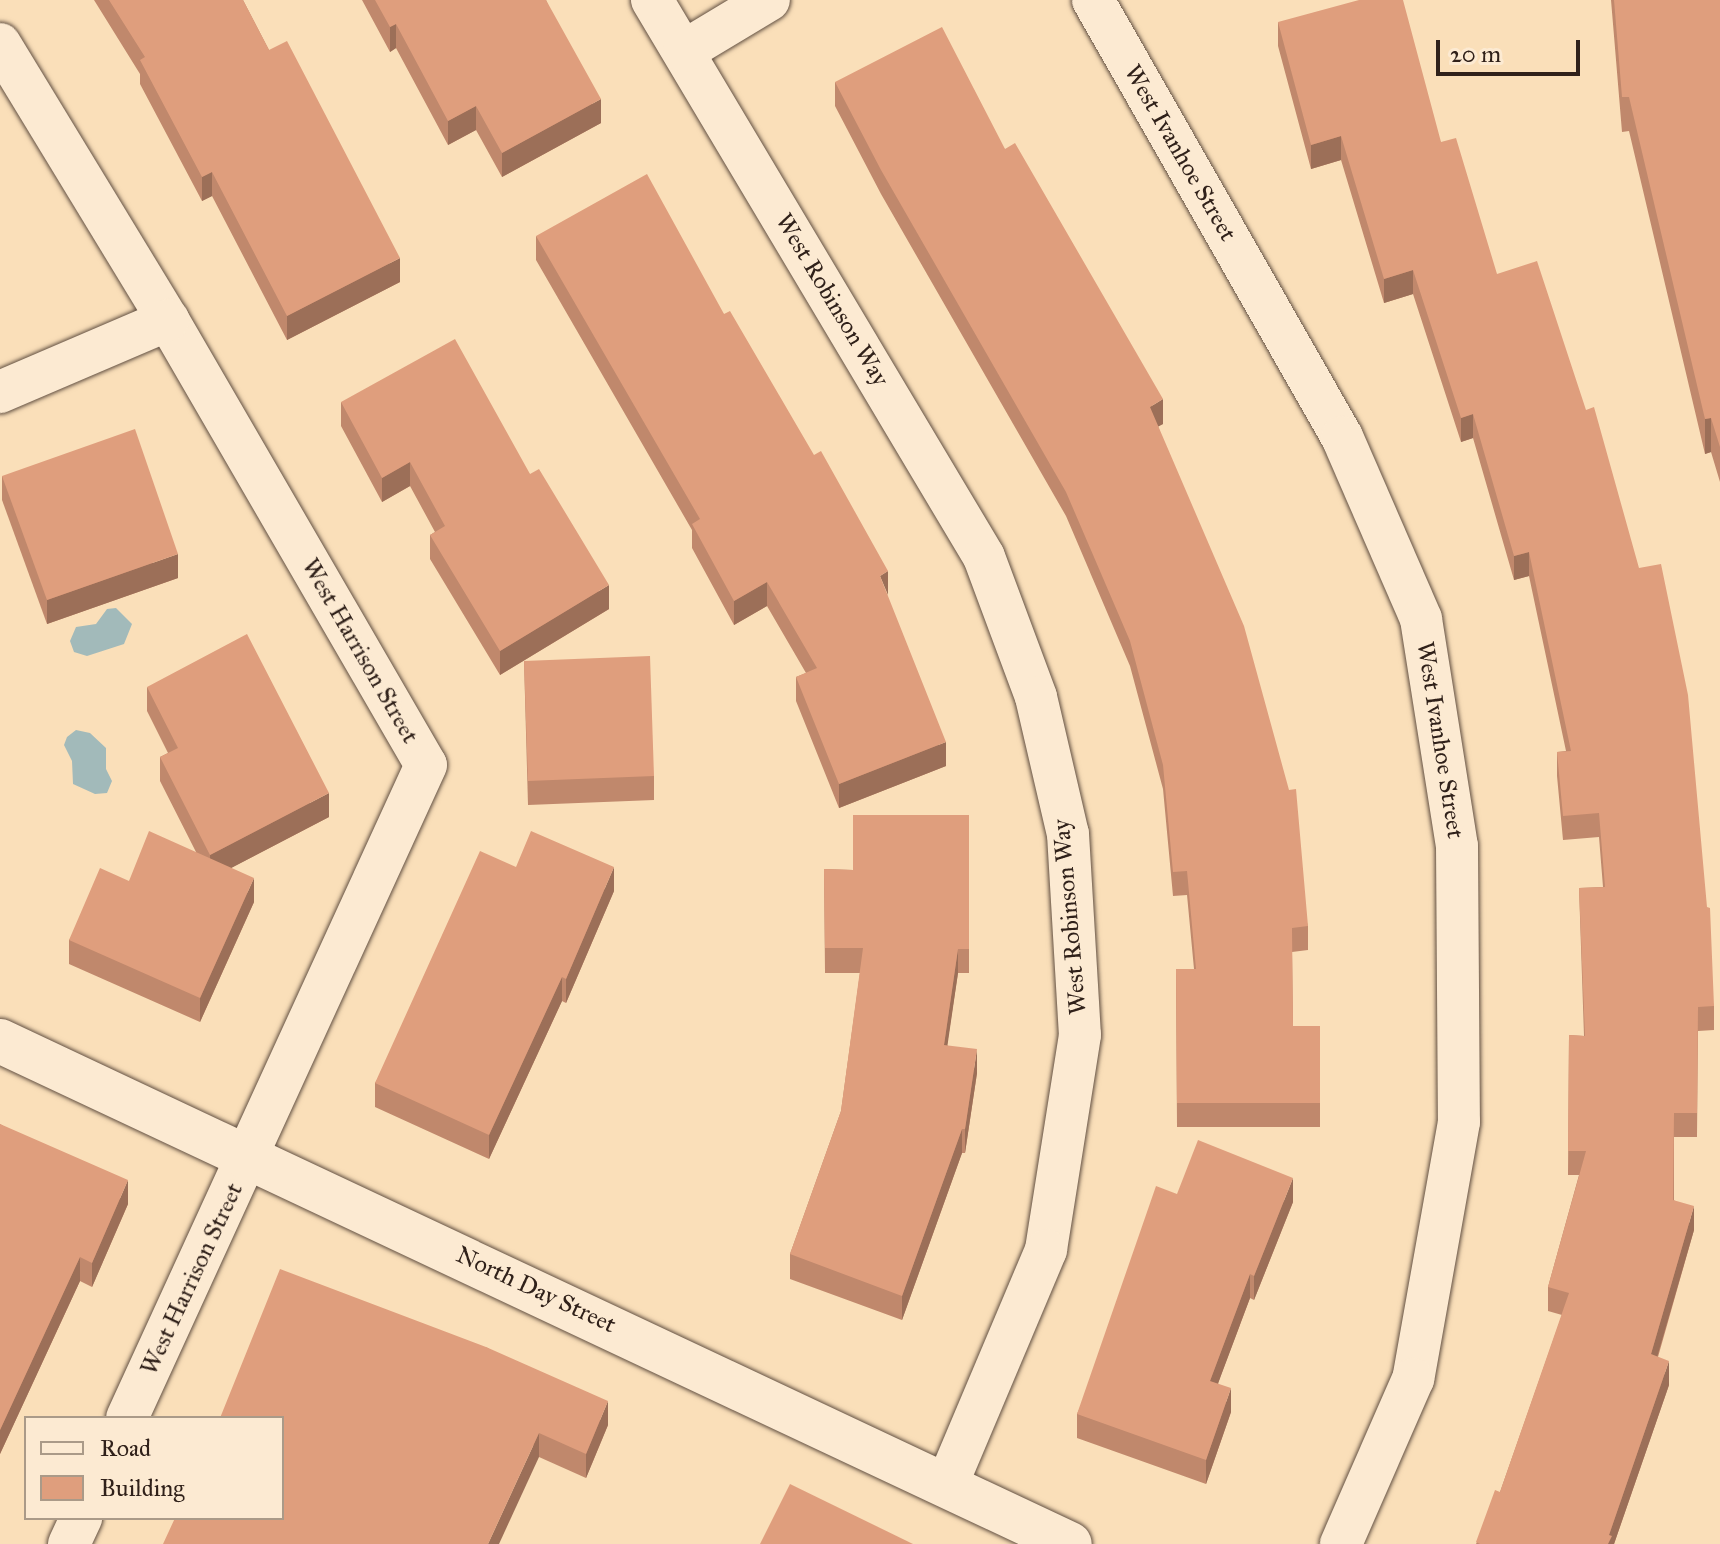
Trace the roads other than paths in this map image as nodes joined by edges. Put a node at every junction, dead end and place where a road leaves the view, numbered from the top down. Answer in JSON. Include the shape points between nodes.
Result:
{"nodes":[{"id":1,"x":652,"y":0,"type":"edge"},
{"id":2,"x":769,"y":0,"type":"edge"},
{"id":3,"x":1093,"y":0,"type":"edge"},
{"id":4,"x":0,"y":44,"type":"edge"},
{"id":5,"x":684,"y":51,"type":"junction"},
{"id":6,"x":168,"y":320,"type":"junction"},
{"id":7,"x":0,"y":392,"type":"edge"},
{"id":8,"x":0,"y":1041,"type":"edge"},
{"id":9,"x":250,"y":1155,"type":"junction"},
{"id":10,"x":128,"y":1416,"type":"edge"},
{"id":11,"x":947,"y":1484,"type":"junction"},
{"id":12,"x":80,"y":1520,"type":"edge"},
{"id":13,"x":69,"y":1544,"type":"edge"},
{"id":14,"x":1070,"y":1544,"type":"edge"},
{"id":15,"x":1341,"y":1544,"type":"edge"}],
"edges":[{"from":1,"to":5,"type":"street","name":"West Robinson Way"},
{"from":2,"to":5,"type":"street"},
{"from":3,"to":15,"type":"street","name":"West Ivanhoe Street","via":[[1342,437],[1421,619],[1455,831],[1459,1122],[1413,1379]]},
{"from":4,"to":6,"type":"street","name":"West Harrison Street"},
{"from":5,"to":11,"type":"street","name":"West Robinson Way","via":[[984,557],[1036,697],[1068,834],[1080,1035],[1046,1250]]},
{"from":6,"to":7,"type":"street"},
{"from":6,"to":9,"type":"street","name":"West Harrison Street","via":[[426,765]]},
{"from":8,"to":9,"type":"street","name":"North Day Street"},
{"from":9,"to":10,"type":"street","name":"West Harrison Street"},
{"from":9,"to":11,"type":"street","name":"North Day Street"},
{"from":11,"to":14,"type":"street","name":"North Day Street"},
{"from":12,"to":13,"type":"street"}]}
